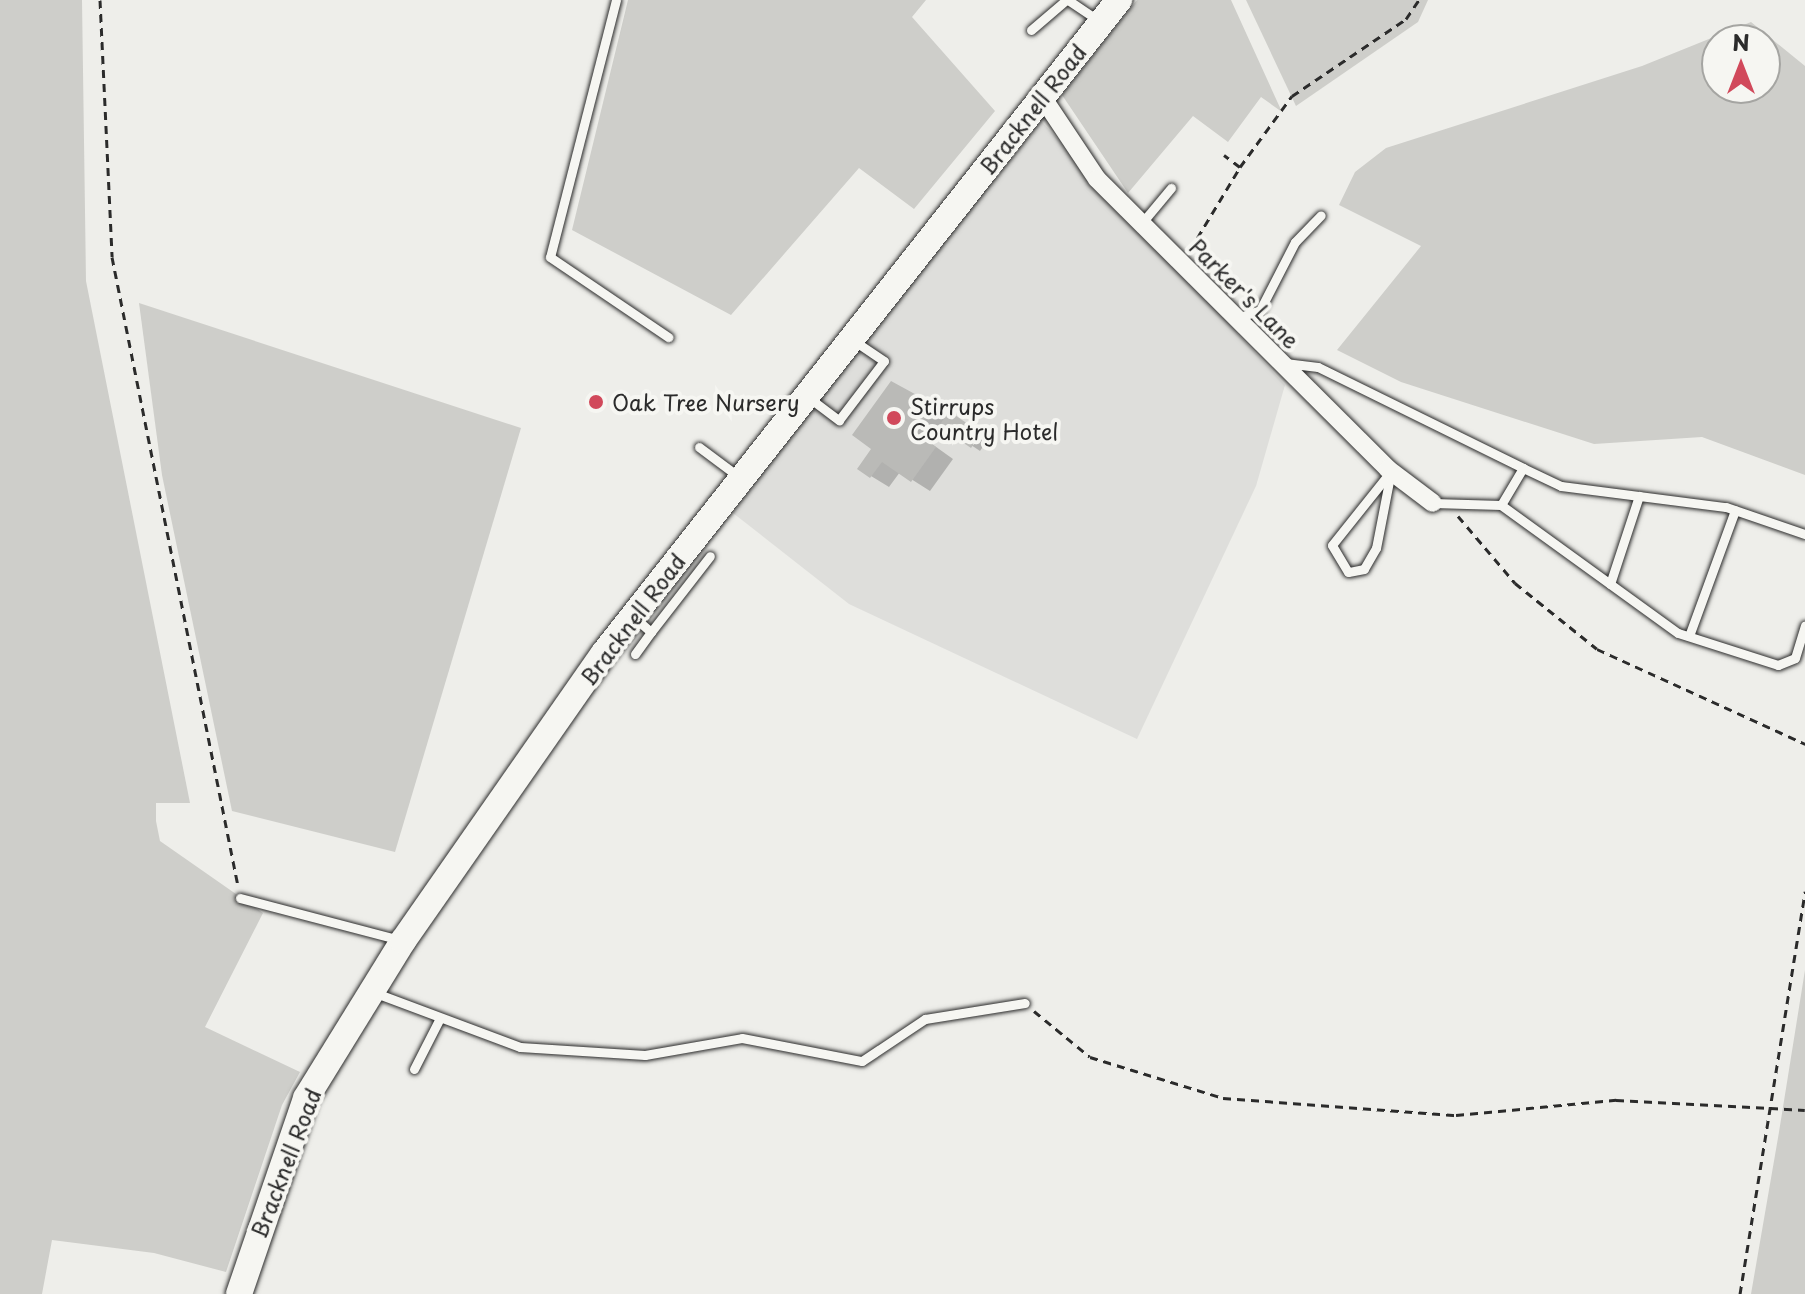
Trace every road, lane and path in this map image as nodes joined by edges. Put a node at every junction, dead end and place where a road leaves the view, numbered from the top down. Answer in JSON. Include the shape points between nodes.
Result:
{"nodes":[{"id":1,"x":100,"y":0,"type":"edge"},
{"id":2,"x":616,"y":0,"type":"edge"},
{"id":3,"x":1064,"y":0,"type":"edge"},
{"id":4,"x":1119,"y":0,"type":"edge"},
{"id":5,"x":1419,"y":0,"type":"edge"},
{"id":6,"x":1101,"y":21,"type":"junction"},
{"id":7,"x":1031,"y":30,"type":"dead end"},
{"id":8,"x":1043,"y":98,"type":"junction"},
{"id":9,"x":1224,"y":155,"type":"dead end"},
{"id":10,"x":1240,"y":167,"type":"junction"},
{"id":11,"x":1171,"y":188,"type":"dead end"},
{"id":12,"x":1321,"y":215,"type":"dead end"},
{"id":13,"x":1141,"y":224,"type":"junction"},
{"id":14,"x":1182,"y":264,"type":"junction"},
{"id":15,"x":1237,"y":318,"type":"junction"},
{"id":16,"x":668,"y":337,"type":"dead end"},
{"id":17,"x":848,"y":337,"type":"junction"},
{"id":18,"x":1281,"y":363,"type":"junction"},
{"id":19,"x":803,"y":392,"type":"junction"},
{"id":20,"x":699,"y":447,"type":"dead end"},
{"id":21,"x":1523,"y":468,"type":"junction"},
{"id":22,"x":1391,"y":471,"type":"junction"},
{"id":23,"x":739,"y":477,"type":"junction"},
{"id":24,"x":1639,"y":496,"type":"junction"},
{"id":25,"x":1441,"y":503,"type":"junction"},
{"id":26,"x":1501,"y":505,"type":"junction"},
{"id":27,"x":1735,"y":510,"type":"junction"},
{"id":28,"x":1805,"y":534,"type":"edge"},
{"id":29,"x":710,"y":556,"type":"dead end"},
{"id":30,"x":1610,"y":584,"type":"junction"},
{"id":31,"x":642,"y":624,"type":"junction"},
{"id":32,"x":1805,"y":626,"type":"edge"},
{"id":33,"x":1689,"y":636,"type":"junction"},
{"id":34,"x":635,"y":654,"type":"dead end"},
{"id":35,"x":1805,"y":744,"type":"edge"},
{"id":36,"x":1805,"y":891,"type":"edge"},
{"id":37,"x":240,"y":898,"type":"joint"},
{"id":38,"x":403,"y":941,"type":"junction"},
{"id":39,"x":370,"y":991,"type":"junction"},
{"id":40,"x":1025,"y":1003,"type":"joint"},
{"id":41,"x":439,"y":1020,"type":"junction"},
{"id":42,"x":414,"y":1069,"type":"dead end"},
{"id":43,"x":1770,"y":1108,"type":"junction"},
{"id":44,"x":1805,"y":1110,"type":"edge"},
{"id":45,"x":239,"y":1294,"type":"edge"},
{"id":46,"x":1740,"y":1294,"type":"edge"}],
"edges":[{"from":1,"to":37,"type":"path","via":[[112,257]]},
{"from":2,"to":16,"type":"lane","via":[[550,257]]},
{"from":3,"to":6,"type":"lane"},
{"from":3,"to":7,"type":"lane"},
{"from":4,"to":6,"type":"main road","name":"Bracknell Road"},
{"from":5,"to":10,"type":"path","via":[[1406,19],[1292,96]]},
{"from":6,"to":8,"type":"main road","name":"Bracknell Road"},
{"from":8,"to":13,"type":"street","name":"Parker's Lane","via":[[1097,179]]},
{"from":8,"to":17,"type":"main road","name":"Bracknell Road"},
{"from":9,"to":10,"type":"path"},
{"from":10,"to":14,"type":"path"},
{"from":11,"to":13,"type":"lane"},
{"from":12,"to":15,"type":"lane","via":[[1295,242],[1260,310]]},
{"from":13,"to":14,"type":"street","name":"Parker's Lane"},
{"from":14,"to":15,"type":"street","name":"Parker's Lane"},
{"from":15,"to":18,"type":"street","name":"Parker's Lane"},
{"from":17,"to":19,"type":"main road","name":"Bracknell Road"},
{"from":17,"to":19,"type":"lane","via":[[884,361],[839,420]]},
{"from":18,"to":21,"type":"lane","via":[[1318,367]]},
{"from":18,"to":22,"type":"street","name":"Parker's Lane"},
{"from":19,"to":23,"type":"main road","name":"Bracknell Road"},
{"from":20,"to":23,"type":"lane"},
{"from":21,"to":24,"type":"lane","via":[[1561,486]]},
{"from":21,"to":26,"type":"lane"},
{"from":22,"to":22,"type":"lane","via":[[1376,548],[1364,569],[1348,572],[1332,545]]},
{"from":22,"to":25,"type":"street","name":"Parker's Lane"},
{"from":23,"to":31,"type":"main road","name":"Bracknell Road"},
{"from":24,"to":27,"type":"lane"},
{"from":24,"to":30,"type":"lane"},
{"from":25,"to":26,"type":"lane"},
{"from":25,"to":35,"type":"path","via":[[1494,563],[1597,649]]},
{"from":26,"to":30,"type":"lane"},
{"from":27,"to":28,"type":"lane"},
{"from":27,"to":33,"type":"lane"},
{"from":29,"to":31,"type":"lane"},
{"from":30,"to":33,"type":"lane"},
{"from":31,"to":34,"type":"lane"},
{"from":31,"to":38,"type":"main road","name":"Bracknell Road"},
{"from":32,"to":33,"type":"lane","via":[[1795,658],[1778,665]]},
{"from":36,"to":43,"type":"path"},
{"from":37,"to":38,"type":"lane"},
{"from":38,"to":39,"type":"main road","name":"Bracknell Road"},
{"from":39,"to":41,"type":"lane"},
{"from":39,"to":45,"type":"main road","name":"Bracknell Road","via":[[306,1098]]},
{"from":40,"to":41,"type":"lane","via":[[925,1019],[862,1061],[742,1038],[645,1055],[520,1047]]},
{"from":40,"to":43,"type":"path","via":[[1090,1057],[1223,1098],[1456,1115],[1616,1100]]},
{"from":41,"to":42,"type":"lane"},
{"from":43,"to":44,"type":"path"},
{"from":43,"to":46,"type":"path"}]}
